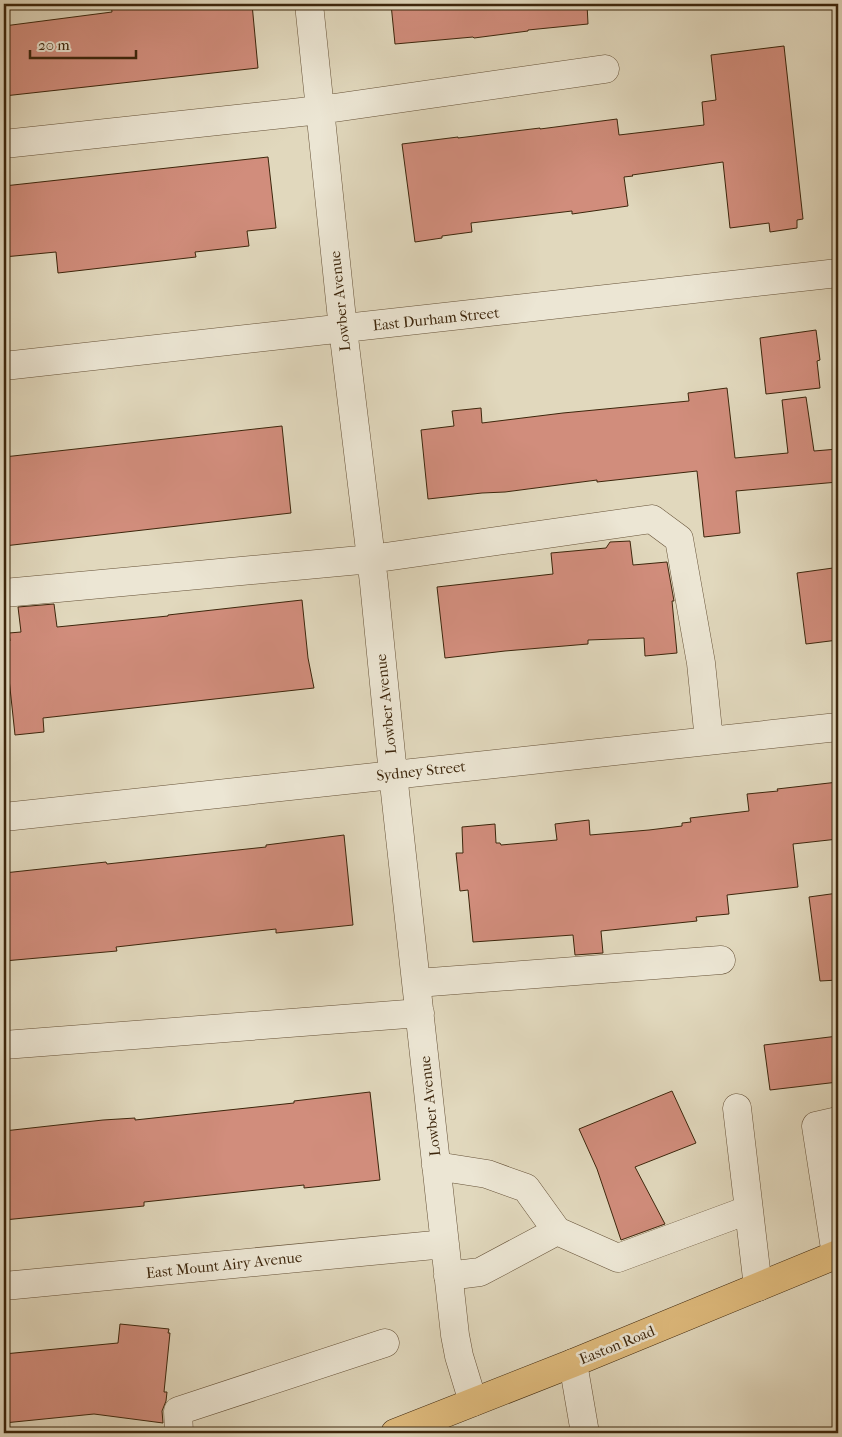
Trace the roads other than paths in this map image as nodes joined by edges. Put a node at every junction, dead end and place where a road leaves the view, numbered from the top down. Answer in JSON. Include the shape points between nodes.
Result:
{"nodes":[{"id":1,"x":309,"y":4,"type":"edge"},
{"id":2,"x":605,"y":69,"type":"dead end"},
{"id":3,"x":320,"y":110,"type":"junction"},
{"id":4,"x":4,"y":144,"type":"edge"},
{"id":5,"x":838,"y":274,"type":"edge"},
{"id":6,"x":343,"y":329,"type":"junction"},
{"id":7,"x":4,"y":366,"type":"edge"},
{"id":8,"x":371,"y":559,"type":"junction"},
{"id":9,"x":4,"y":593,"type":"edge"},
{"id":10,"x":838,"y":727,"type":"edge"},
{"id":11,"x":709,"y":740,"type":"junction"},
{"id":12,"x":393,"y":774,"type":"junction"},
{"id":13,"x":4,"y":817,"type":"edge"},
{"id":14,"x":721,"y":960,"type":"dead end"},
{"id":15,"x":417,"y":983,"type":"junction"},
{"id":16,"x":420,"y":1013,"type":"junction"},
{"id":17,"x":4,"y":1045,"type":"edge"},
{"id":18,"x":737,"y":1108,"type":"dead end"},
{"id":19,"x":838,"y":1121,"type":"edge"},
{"id":20,"x":436,"y":1166,"type":"junction"},
{"id":21,"x":748,"y":1210,"type":"junction"},
{"id":22,"x":557,"y":1231,"type":"junction"},
{"id":23,"x":445,"y":1244,"type":"junction"},
{"id":24,"x":837,"y":1254,"type":"edge"},
{"id":25,"x":448,"y":1276,"type":"junction"},
{"id":26,"x":4,"y":1286,"type":"edge"},
{"id":27,"x":758,"y":1287,"type":"junction"},
{"id":28,"x":385,"y":1342,"type":"dead end"},
{"id":29,"x":573,"y":1363,"type":"junction"},
{"id":30,"x":472,"y":1402,"type":"junction"},
{"id":31,"x":179,"y":1433,"type":"edge"},
{"id":32,"x":395,"y":1433,"type":"edge"},
{"id":33,"x":585,"y":1433,"type":"edge"}],
"edges":[{"from":1,"to":3,"type":"street","name":"Lowber Avenue"},
{"from":2,"to":3,"type":"street"},
{"from":3,"to":4,"type":"street"},
{"from":3,"to":6,"type":"street","name":"Lowber Avenue"},
{"from":5,"to":6,"type":"street","name":"East Durham Street"},
{"from":6,"to":7,"type":"street","name":"East Durham Street"},
{"from":6,"to":8,"type":"street","name":"Lowber Avenue"},
{"from":8,"to":9,"type":"street"},
{"from":8,"to":11,"type":"street","via":[[652,518],[679,540],[701,663]]},
{"from":8,"to":12,"type":"street","name":"Lowber Avenue"},
{"from":10,"to":11,"type":"street","name":"Sydney Street"},
{"from":11,"to":12,"type":"street","name":"Sydney Street"},
{"from":12,"to":13,"type":"street","name":"Sydney Street"},
{"from":12,"to":15,"type":"street","name":"Lowber Avenue"},
{"from":14,"to":15,"type":"street"},
{"from":15,"to":16,"type":"street","name":"Lowber Avenue"},
{"from":16,"to":17,"type":"street"},
{"from":16,"to":20,"type":"street","name":"Lowber Avenue"},
{"from":18,"to":21,"type":"street"},
{"from":19,"to":24,"type":"street","via":[[816,1126]]},
{"from":20,"to":22,"type":"street","via":[[487,1174],[526,1188]]},
{"from":20,"to":23,"type":"street","name":"Lowber Avenue"},
{"from":21,"to":22,"type":"street","via":[[618,1258]]},
{"from":21,"to":27,"type":"street"},
{"from":22,"to":25,"type":"street","via":[[480,1272]]},
{"from":23,"to":25,"type":"street","name":"Lowber Avenue"},
{"from":23,"to":26,"type":"street","name":"East Mount Airy Avenue"},
{"from":24,"to":27,"type":"main road","name":"Easton Road"},
{"from":25,"to":30,"type":"street","name":"Lowber Avenue","via":[[455,1335]]},
{"from":27,"to":29,"type":"main road","name":"Easton Road"},
{"from":28,"to":31,"type":"street","via":[[178,1411]]},
{"from":29,"to":30,"type":"main road","name":"Easton Road"},
{"from":29,"to":33,"type":"street"},
{"from":30,"to":32,"type":"main road","name":"Easton Road"}]}
